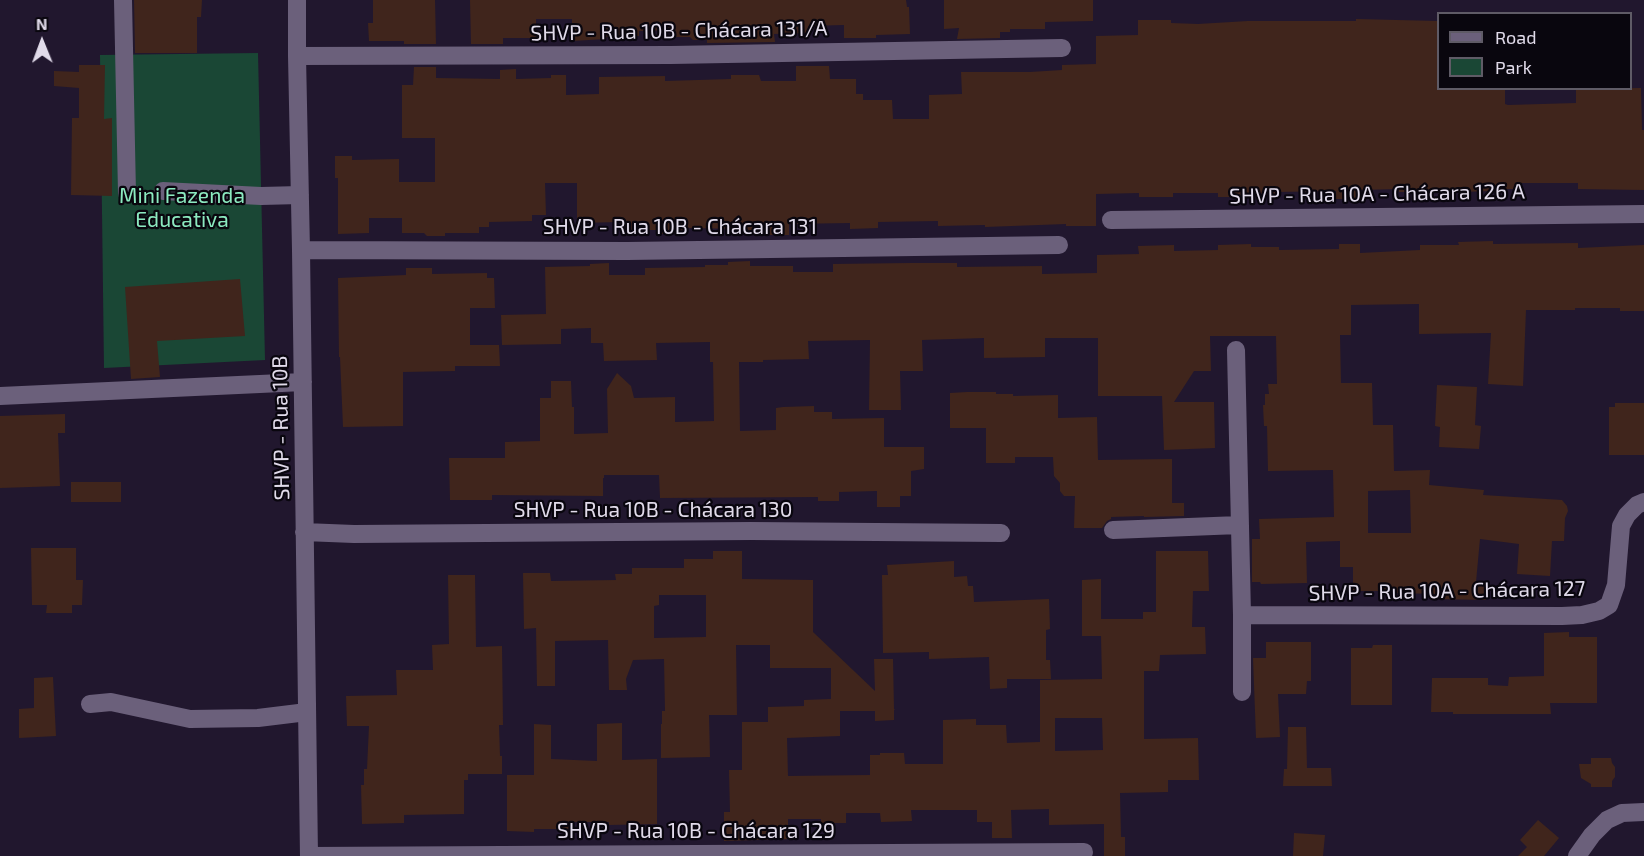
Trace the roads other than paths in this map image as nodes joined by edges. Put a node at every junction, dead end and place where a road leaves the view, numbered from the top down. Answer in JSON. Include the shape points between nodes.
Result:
{"nodes":[{"id":1,"x":123,"y":0,"type":"edge"},
{"id":2,"x":297,"y":0,"type":"edge"},
{"id":3,"x":1062,"y":48,"type":"dead end"},
{"id":4,"x":297,"y":56,"type":"junction"},
{"id":5,"x":163,"y":191,"type":"dead end"},
{"id":6,"x":128,"y":193,"type":"dead end"},
{"id":7,"x":300,"y":195,"type":"junction"},
{"id":8,"x":1644,"y":214,"type":"edge"},
{"id":9,"x":1111,"y":220,"type":"dead end"},
{"id":10,"x":1059,"y":245,"type":"dead end"},
{"id":11,"x":301,"y":250,"type":"junction"},
{"id":12,"x":1236,"y":350,"type":"dead end"},
{"id":13,"x":303,"y":382,"type":"junction"},
{"id":14,"x":0,"y":396,"type":"edge"},
{"id":15,"x":1644,"y":502,"type":"edge"},
{"id":16,"x":1239,"y":525,"type":"junction"},
{"id":17,"x":1113,"y":530,"type":"dead end"},
{"id":18,"x":304,"y":532,"type":"junction"},
{"id":19,"x":1001,"y":533,"type":"dead end"},
{"id":20,"x":1242,"y":615,"type":"junction"},
{"id":21,"x":1242,"y":692,"type":"dead end"},
{"id":22,"x":90,"y":704,"type":"dead end"},
{"id":23,"x":307,"y":712,"type":"junction"},
{"id":24,"x":1644,"y":812,"type":"edge"},
{"id":25,"x":1084,"y":852,"type":"dead end"},
{"id":26,"x":309,"y":856,"type":"edge"},
{"id":27,"x":1577,"y":856,"type":"edge"}],
"edges":[{"from":1,"to":6,"type":"street"},
{"from":2,"to":4,"type":"street","name":"SHVP - Rua 10B"},
{"from":3,"to":4,"type":"street","name":"SHVP - Rua 10B - Chácara 131/A"},
{"from":4,"to":7,"type":"street","name":"SHVP - Rua 10B"},
{"from":5,"to":7,"type":"street"},
{"from":7,"to":11,"type":"street","name":"SHVP - Rua 10B"},
{"from":8,"to":9,"type":"street","name":"SHVP - Rua 10A - Chácara 126 A"},
{"from":10,"to":11,"type":"street","name":"SHVP - Rua 10B - Chácara 131","via":[[627,251]]},
{"from":11,"to":13,"type":"street","name":"SHVP - Rua 10B"},
{"from":12,"to":16,"type":"street"},
{"from":13,"to":14,"type":"street"},
{"from":13,"to":18,"type":"street","name":"SHVP - Rua 10B"},
{"from":15,"to":20,"type":"street","name":"SHVP - Rua 10A - Chácara 127","via":[[1627,515],[1621,526],[1616,585],[1609,605],[1582,615]]},
{"from":16,"to":17,"type":"street"},
{"from":16,"to":20,"type":"street"},
{"from":18,"to":19,"type":"street","name":"SHVP - Rua 10B - Chácara 130"},
{"from":18,"to":23,"type":"street","name":"SHVP - Rua 10B"},
{"from":20,"to":21,"type":"street"},
{"from":22,"to":23,"type":"street","via":[[111,702],[190,719],[258,718]]},
{"from":23,"to":26,"type":"street","name":"SHVP - Rua 10B"},
{"from":24,"to":27,"type":"street","via":[[1622,813],[1607,820]]},
{"from":25,"to":26,"type":"street","name":"SHVP - Rua 10B - Chácara 129"}]}
